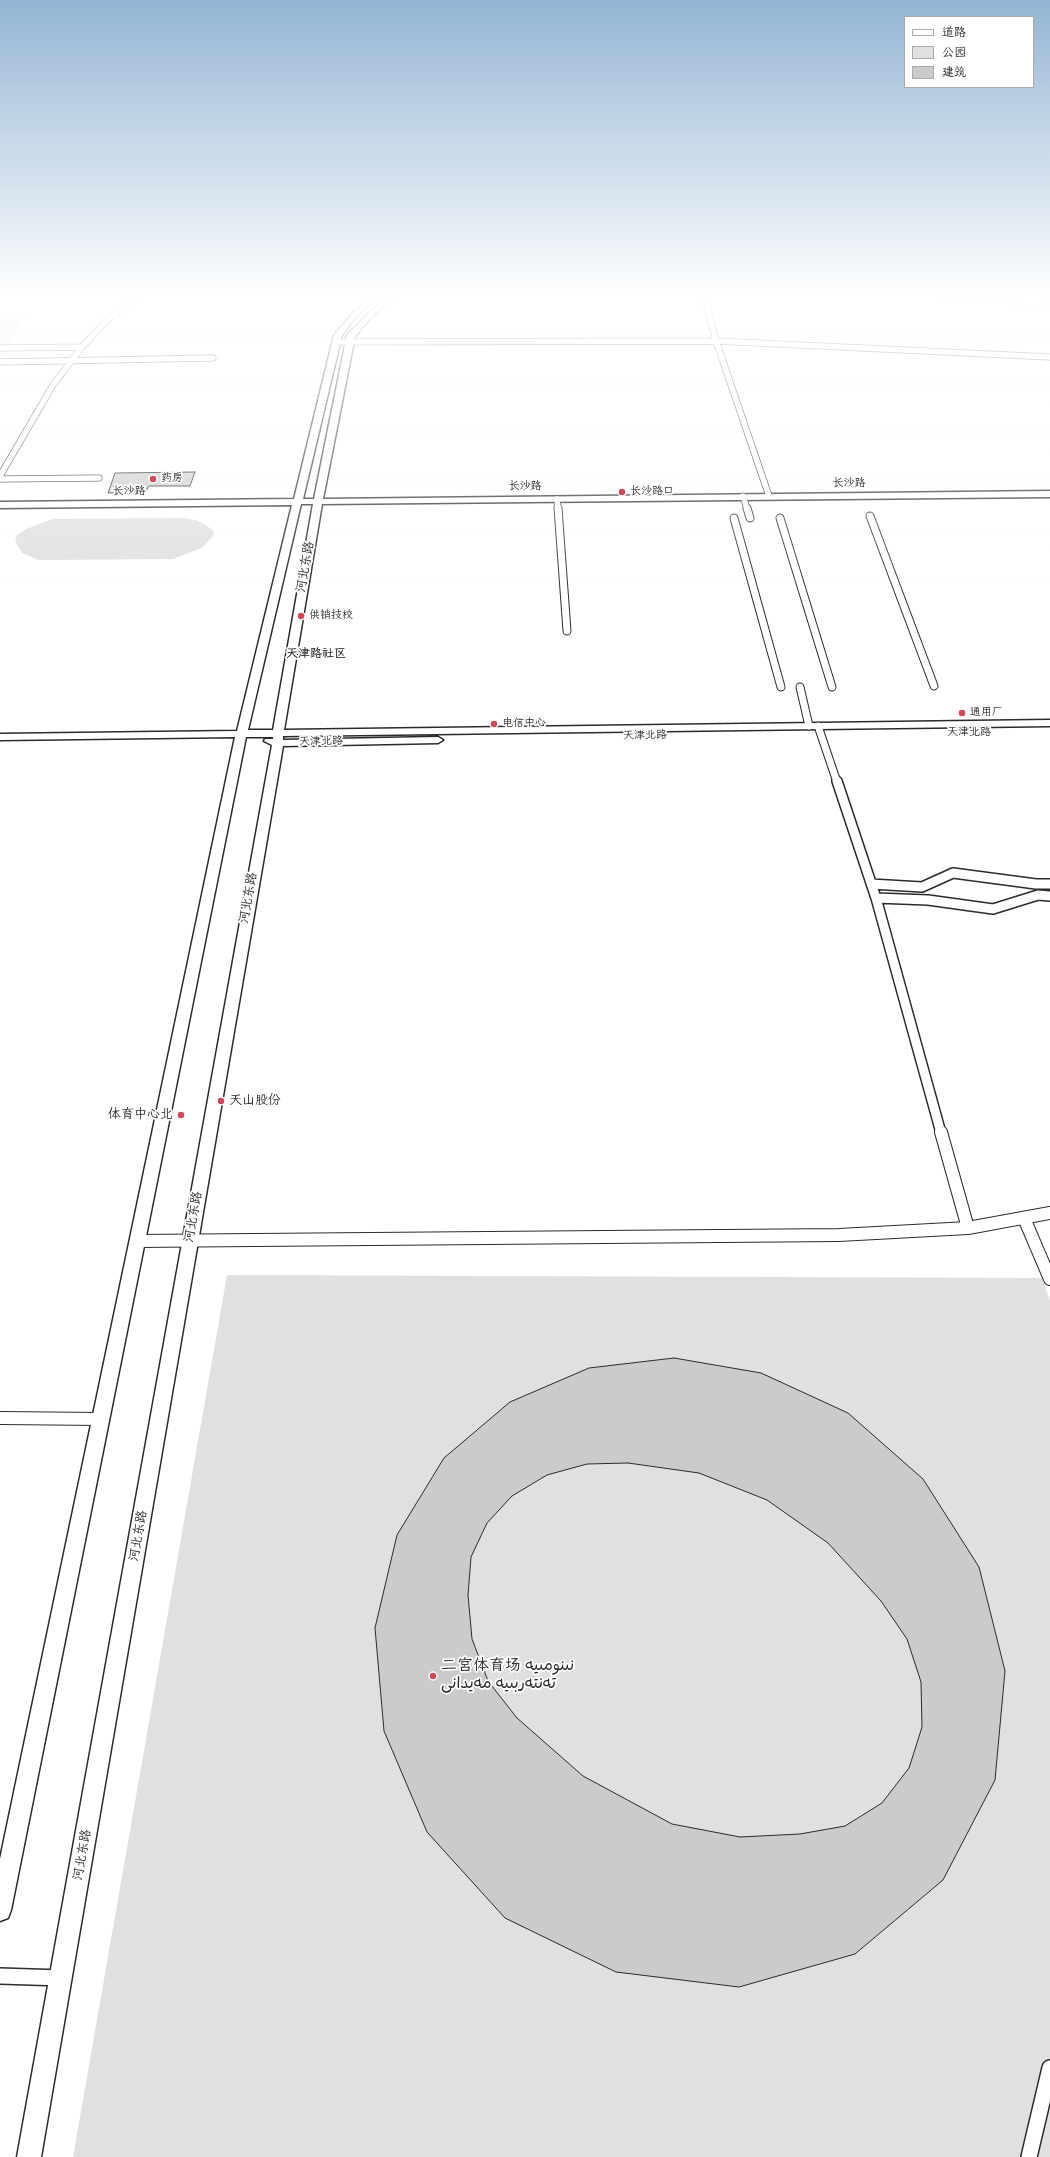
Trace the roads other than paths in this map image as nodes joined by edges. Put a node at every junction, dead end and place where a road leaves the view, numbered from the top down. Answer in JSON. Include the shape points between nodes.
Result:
{"nodes":[{"id":1,"x":46,"y":397,"type":"edge"},
{"id":2,"x":323,"y":397,"type":"edge"},
{"id":3,"x":339,"y":397,"type":"edge"},
{"id":4,"x":735,"y":397,"type":"edge"},
{"id":5,"x":0,"y":477,"type":"edge"},
{"id":6,"x":99,"y":478,"type":"dead end"},
{"id":7,"x":1050,"y":491,"type":"edge"},
{"id":8,"x":768,"y":494,"type":"junction"},
{"id":9,"x":1050,"y":494,"type":"edge"},
{"id":10,"x":742,"y":496,"type":"junction"},
{"id":11,"x":557,"y":499,"type":"junction"},
{"id":12,"x":318,"y":500,"type":"junction"},
{"id":13,"x":297,"y":501,"type":"junction"},
{"id":14,"x":0,"y":502,"type":"edge"},
{"id":15,"x":0,"y":505,"type":"edge"},
{"id":16,"x":870,"y":516,"type":"dead end"},
{"id":17,"x":734,"y":518,"type":"dead end"},
{"id":18,"x":750,"y":518,"type":"dead end"},
{"id":19,"x":780,"y":518,"type":"dead end"},
{"id":20,"x":567,"y":631,"type":"dead end"},
{"id":21,"x":934,"y":686,"type":"dead end"},
{"id":22,"x":800,"y":687,"type":"dead end"},
{"id":23,"x":832,"y":687,"type":"dead end"},
{"id":24,"x":781,"y":688,"type":"dead end"},
{"id":25,"x":1050,"y":723,"type":"edge"},
{"id":26,"x":817,"y":729,"type":"junction"},
{"id":27,"x":1050,"y":732,"type":"edge"},
{"id":28,"x":242,"y":735,"type":"junction"},
{"id":29,"x":0,"y":737,"type":"edge"},
{"id":30,"x":278,"y":737,"type":"junction"},
{"id":31,"x":871,"y":884,"type":"junction"},
{"id":32,"x":1050,"y":884,"type":"edge"},
{"id":33,"x":1050,"y":896,"type":"edge"},
{"id":34,"x":876,"y":898,"type":"junction"},
{"id":35,"x":1050,"y":1213,"type":"edge"},
{"id":36,"x":1024,"y":1218,"type":"junction"},
{"id":37,"x":968,"y":1228,"type":"junction"},
{"id":38,"x":137,"y":1241,"type":"junction"},
{"id":39,"x":190,"y":1241,"type":"junction"},
{"id":40,"x":1050,"y":1279,"type":"edge"},
{"id":41,"x":0,"y":1418,"type":"edge"},
{"id":42,"x":101,"y":1419,"type":"junction"},
{"id":43,"x":0,"y":1910,"type":"edge"},
{"id":44,"x":0,"y":1976,"type":"edge"},
{"id":45,"x":62,"y":1978,"type":"junction"},
{"id":46,"x":1050,"y":2068,"type":"edge"},
{"id":47,"x":29,"y":2157,"type":"edge"},
{"id":48,"x":1029,"y":2157,"type":"edge"}],
"edges":[{"from":1,"to":5,"type":"street"},
{"from":2,"to":13,"type":"main road"},
{"from":3,"to":12,"type":"main road","name":"河北东路"},
{"from":4,"to":8,"type":"street"},
{"from":5,"to":6,"type":"street"},
{"from":7,"to":8,"type":"main road","name":"长沙路"},
{"from":8,"to":9,"type":"main road","name":"长沙路"},
{"from":8,"to":10,"type":"main road","name":"长沙路"},
{"from":8,"to":12,"type":"main road","name":"长沙路"},
{"from":10,"to":11,"type":"main road","name":"长沙路"},
{"from":10,"to":18,"type":"street"},
{"from":11,"to":12,"type":"main road","name":"长沙路"},
{"from":11,"to":20,"type":"street"},
{"from":12,"to":13,"type":"main road","name":"长沙路"},
{"from":12,"to":30,"type":"main road","name":"河北东路"},
{"from":13,"to":14,"type":"main road","name":"长沙路"},
{"from":13,"to":15,"type":"main road","name":"长沙路"},
{"from":13,"to":28,"type":"main road"},
{"from":16,"to":21,"type":"street"},
{"from":17,"to":24,"type":"street"},
{"from":19,"to":23,"type":"street"},
{"from":22,"to":26,"type":"street"},
{"from":25,"to":26,"type":"main road","name":"天津北路"},
{"from":26,"to":27,"type":"main road","name":"天津北路"},
{"from":26,"to":30,"type":"main road","name":"天津北路"},
{"from":26,"to":31,"type":"street"},
{"from":28,"to":29,"type":"main road","name":"天津北路"},
{"from":28,"to":30,"type":"main road","name":"天津北路"},
{"from":28,"to":38,"type":"main road"},
{"from":30,"to":39,"type":"main road","name":"河北东路"},
{"from":31,"to":32,"type":"street","via":[[922,887],[953,872]]},
{"from":31,"to":34,"type":"street"},
{"from":33,"to":34,"type":"street","via":[[1038,895],[993,909],[928,900]]},
{"from":34,"to":37,"type":"street"},
{"from":35,"to":36,"type":"street"},
{"from":36,"to":37,"type":"street"},
{"from":36,"to":40,"type":"street"},
{"from":37,"to":39,"type":"street","via":[[839,1235]]},
{"from":38,"to":39,"type":"street"},
{"from":38,"to":42,"type":"main road"},
{"from":39,"to":45,"type":"main road","name":"河北东路"},
{"from":41,"to":42,"type":"street"},
{"from":42,"to":43,"type":"main road"},
{"from":44,"to":45,"type":"street"},
{"from":45,"to":47,"type":"main road","name":"河北东路"},
{"from":46,"to":48,"type":"street"}]}
